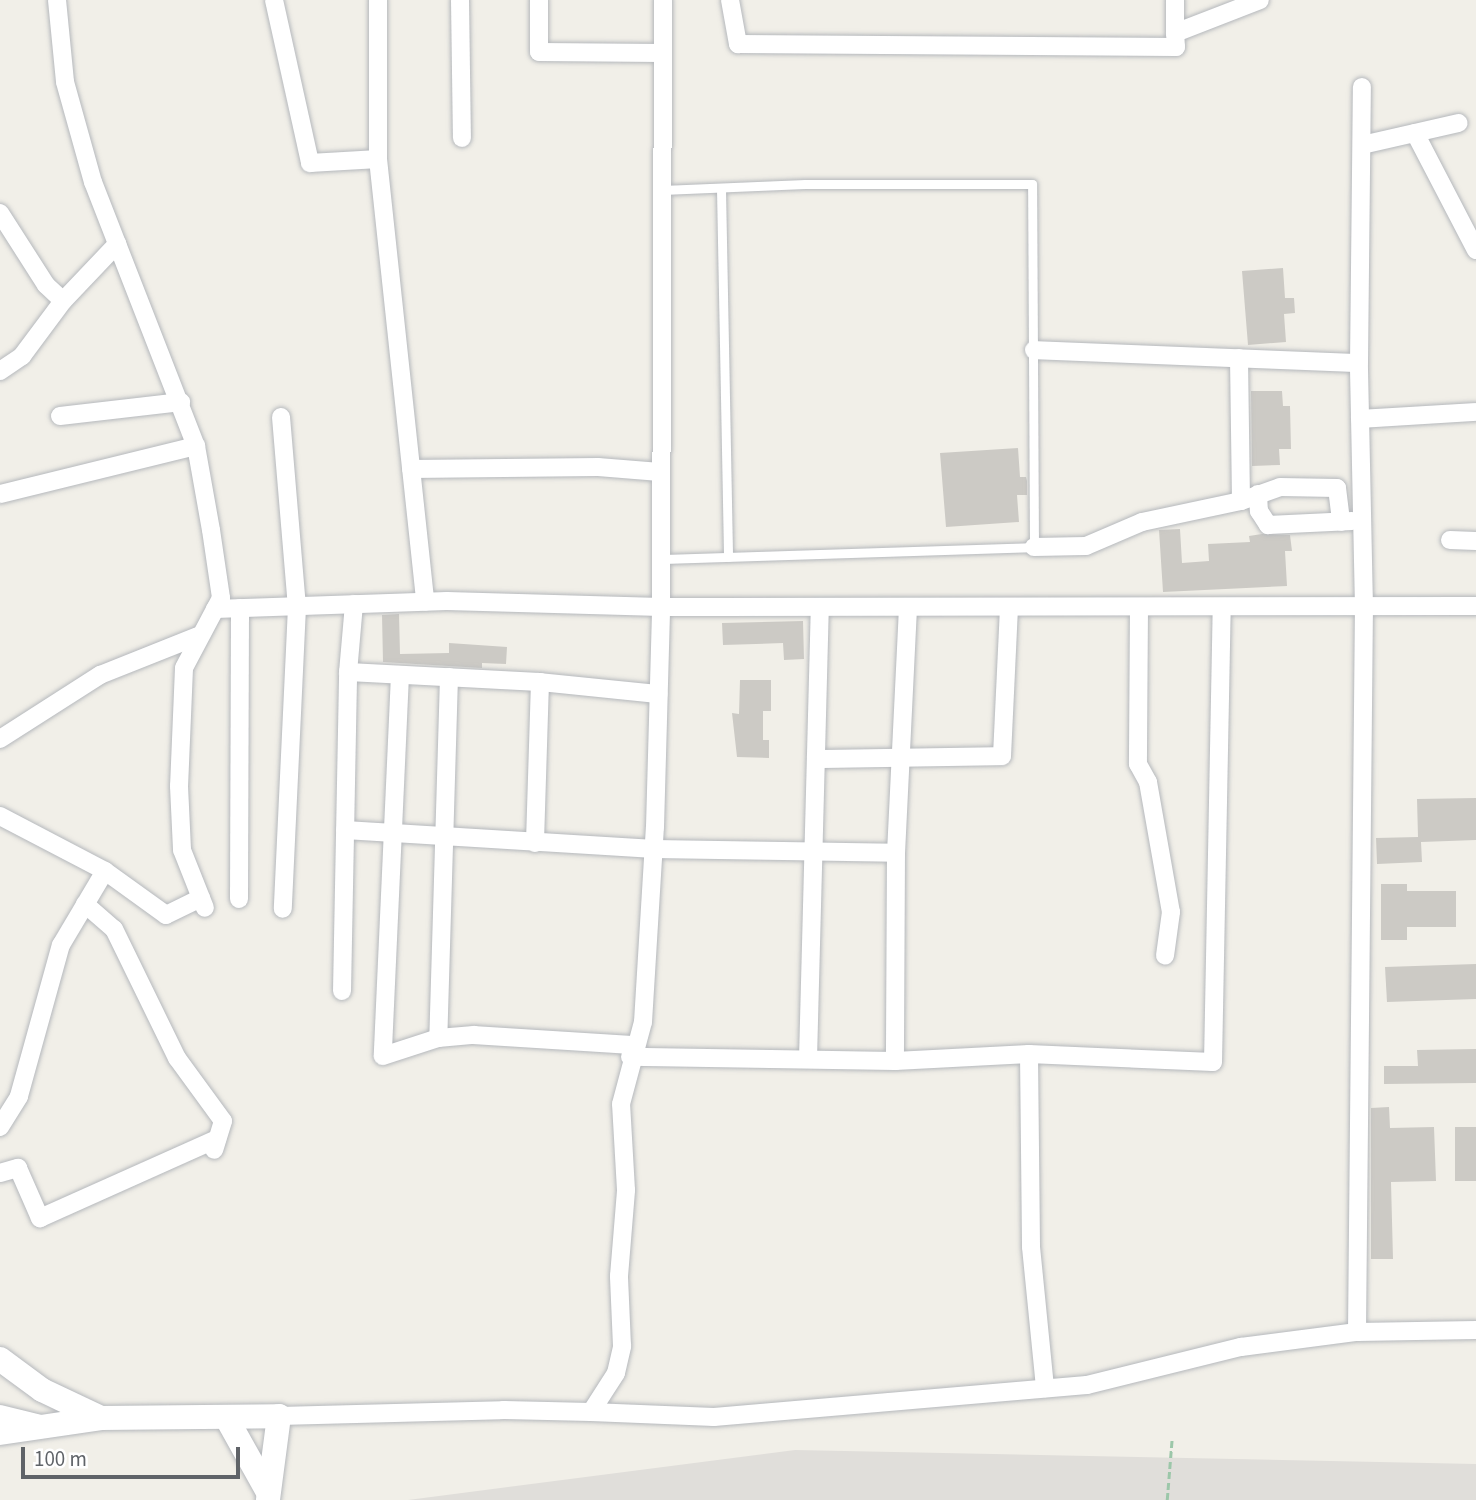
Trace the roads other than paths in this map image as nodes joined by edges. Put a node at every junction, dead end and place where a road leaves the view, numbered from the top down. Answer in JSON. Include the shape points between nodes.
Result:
{"nodes":[{"id":1,"x":57,"y":0,"type":"edge"},
{"id":2,"x":274,"y":0,"type":"edge"},
{"id":3,"x":378,"y":0,"type":"edge"},
{"id":4,"x":460,"y":0,"type":"edge"},
{"id":5,"x":538,"y":0,"type":"edge"},
{"id":6,"x":663,"y":0,"type":"edge"},
{"id":7,"x":730,"y":0,"type":"edge"},
{"id":8,"x":1175,"y":0,"type":"edge"},
{"id":9,"x":1260,"y":0,"type":"edge"},
{"id":10,"x":1175,"y":33,"type":"junction"},
{"id":11,"x":662,"y":53,"type":"junction"},
{"id":12,"x":1362,"y":87,"type":"dead end"},
{"id":13,"x":1459,"y":123,"type":"dead end"},
{"id":14,"x":1415,"y":133,"type":"junction"},
{"id":15,"x":463,"y":138,"type":"dead end"},
{"id":16,"x":1362,"y":145,"type":"junction"},
{"id":17,"x":378,"y":159,"type":"junction"},
{"id":18,"x":721,"y":189,"type":"junction"},
{"id":19,"x":660,"y":190,"type":"junction"},
{"id":20,"x":0,"y":214,"type":"edge"},
{"id":21,"x":117,"y":244,"type":"junction"},
{"id":22,"x":1476,"y":250,"type":"edge"},
{"id":23,"x":62,"y":301,"type":"junction"},
{"id":24,"x":1034,"y":350,"type":"junction"},
{"id":25,"x":1239,"y":358,"type":"junction"},
{"id":26,"x":1359,"y":363,"type":"junction"},
{"id":27,"x":0,"y":371,"type":"edge"},
{"id":28,"x":181,"y":402,"type":"junction"},
{"id":29,"x":1476,"y":412,"type":"edge"},
{"id":30,"x":60,"y":416,"type":"dead end"},
{"id":31,"x":281,"y":417,"type":"dead end"},
{"id":32,"x":1360,"y":419,"type":"junction"},
{"id":33,"x":197,"y":446,"type":"junction"},
{"id":34,"x":411,"y":470,"type":"junction"},
{"id":35,"x":660,"y":472,"type":"junction"},
{"id":36,"x":0,"y":494,"type":"edge"},
{"id":37,"x":1250,"y":497,"type":"junction"},
{"id":38,"x":1362,"y":521,"type":"junction"},
{"id":39,"x":1341,"y":522,"type":"junction"},
{"id":40,"x":1450,"y":540,"type":"dead end"},
{"id":41,"x":1476,"y":541,"type":"edge"},
{"id":42,"x":1034,"y":547,"type":"junction"},
{"id":43,"x":728,"y":557,"type":"junction"},
{"id":44,"x":660,"y":559,"type":"junction"},
{"id":45,"x":425,"y":602,"type":"junction"},
{"id":46,"x":354,"y":604,"type":"junction"},
{"id":47,"x":1476,"y":606,"type":"edge"},
{"id":48,"x":297,"y":607,"type":"junction"},
{"id":49,"x":660,"y":607,"type":"junction"},
{"id":50,"x":820,"y":607,"type":"junction"},
{"id":51,"x":908,"y":607,"type":"junction"},
{"id":52,"x":1009,"y":607,"type":"junction"},
{"id":53,"x":240,"y":608,"type":"junction"},
{"id":54,"x":1139,"y":608,"type":"junction"},
{"id":55,"x":1222,"y":608,"type":"junction"},
{"id":56,"x":1364,"y":608,"type":"junction"},
{"id":57,"x":215,"y":609,"type":"junction"},
{"id":58,"x":198,"y":636,"type":"junction"},
{"id":59,"x":348,"y":672,"type":"junction"},
{"id":60,"x":400,"y":675,"type":"junction"},
{"id":61,"x":449,"y":677,"type":"junction"},
{"id":62,"x":540,"y":682,"type":"junction"},
{"id":63,"x":658,"y":694,"type":"junction"},
{"id":64,"x":0,"y":739,"type":"edge"},
{"id":65,"x":901,"y":758,"type":"junction"},
{"id":66,"x":816,"y":759,"type":"junction"},
{"id":67,"x":0,"y":816,"type":"edge"},
{"id":68,"x":345,"y":830,"type":"junction"},
{"id":69,"x":393,"y":834,"type":"junction"},
{"id":70,"x":444,"y":838,"type":"junction"},
{"id":71,"x":535,"y":843,"type":"junction"},
{"id":72,"x":654,"y":849,"type":"junction"},
{"id":73,"x":814,"y":852,"type":"junction"},
{"id":74,"x":896,"y":853,"type":"junction"},
{"id":75,"x":105,"y":872,"type":"junction"},
{"id":76,"x":239,"y":899,"type":"dead end"},
{"id":77,"x":85,"y":904,"type":"junction"},
{"id":78,"x":283,"y":909,"type":"dead end"},
{"id":79,"x":1165,"y":956,"type":"dead end"},
{"id":80,"x":342,"y":991,"type":"dead end"},
{"id":81,"x":438,"y":1038,"type":"junction"},
{"id":82,"x":632,"y":1051,"type":"junction"},
{"id":83,"x":1029,"y":1054,"type":"junction"},
{"id":84,"x":808,"y":1059,"type":"junction"},
{"id":85,"x":895,"y":1060,"type":"junction"},
{"id":86,"x":0,"y":1127,"type":"edge"},
{"id":87,"x":0,"y":1173,"type":"edge"},
{"id":88,"x":1476,"y":1330,"type":"edge"},
{"id":89,"x":1357,"y":1332,"type":"junction"},
{"id":90,"x":0,"y":1359,"type":"edge"},
{"id":91,"x":1045,"y":1388,"type":"junction"},
{"id":92,"x":591,"y":1412,"type":"junction"},
{"id":93,"x":0,"y":1414,"type":"edge"},
{"id":94,"x":279,"y":1416,"type":"junction"},
{"id":95,"x":226,"y":1417,"type":"junction"},
{"id":96,"x":101,"y":1418,"type":"junction"},
{"id":97,"x":50,"y":1426,"type":"junction"},
{"id":98,"x":0,"y":1433,"type":"edge"},
{"id":99,"x":268,"y":1496,"type":"edge"}],
"edges":[{"from":1,"to":21,"type":"street","via":[[65,82]]},
{"from":2,"to":17,"type":"street","via":[[310,163]]},
{"from":3,"to":17,"type":"street"},
{"from":4,"to":15,"type":"street"},
{"from":5,"to":11,"type":"street","via":[[539,52]]},
{"from":6,"to":11,"type":"street"},
{"from":7,"to":10,"type":"street","via":[[738,44],[1176,47]]},
{"from":8,"to":10,"type":"street"},
{"from":9,"to":10,"type":"street"},
{"from":11,"to":19,"type":"street"},
{"from":12,"to":16,"type":"street"},
{"from":13,"to":14,"type":"street"},
{"from":14,"to":16,"type":"street"},
{"from":14,"to":22,"type":"street"},
{"from":16,"to":26,"type":"street"},
{"from":17,"to":34,"type":"street"},
{"from":18,"to":19,"type":"lane"},
{"from":18,"to":24,"type":"lane","via":[[805,184],[1032,184]]},
{"from":18,"to":43,"type":"lane"},
{"from":19,"to":35,"type":"street"},
{"from":20,"to":23,"type":"street","via":[[46,285]]},
{"from":21,"to":23,"type":"street"},
{"from":21,"to":28,"type":"street"},
{"from":23,"to":27,"type":"street","via":[[22,356]]},
{"from":24,"to":25,"type":"street"},
{"from":24,"to":42,"type":"lane"},
{"from":25,"to":26,"type":"street"},
{"from":25,"to":37,"type":"street"},
{"from":26,"to":32,"type":"street"},
{"from":28,"to":30,"type":"street"},
{"from":28,"to":33,"type":"street"},
{"from":29,"to":32,"type":"street"},
{"from":31,"to":48,"type":"street"},
{"from":32,"to":38,"type":"street"},
{"from":33,"to":36,"type":"street"},
{"from":33,"to":57,"type":"street","via":[[221,598]]},
{"from":34,"to":35,"type":"street","via":[[598,467]]},
{"from":34,"to":45,"type":"street"},
{"from":35,"to":44,"type":"street"},
{"from":37,"to":39,"type":"street","via":[[1268,525]]},
{"from":37,"to":39,"type":"street","via":[[1280,488],[1332,486],[1340,494]]},
{"from":37,"to":42,"type":"street","via":[[1171,514],[1086,545]]},
{"from":38,"to":39,"type":"street"},
{"from":38,"to":56,"type":"street"},
{"from":40,"to":41,"type":"street"},
{"from":42,"to":43,"type":"lane"},
{"from":43,"to":44,"type":"lane"},
{"from":44,"to":49,"type":"street"},
{"from":45,"to":46,"type":"street"},
{"from":45,"to":49,"type":"street"},
{"from":46,"to":48,"type":"street"},
{"from":46,"to":59,"type":"street"},
{"from":47,"to":56,"type":"street"},
{"from":48,"to":53,"type":"street"},
{"from":48,"to":78,"type":"street"},
{"from":49,"to":50,"type":"street"},
{"from":49,"to":63,"type":"street"},
{"from":50,"to":51,"type":"street"},
{"from":50,"to":66,"type":"street"},
{"from":51,"to":52,"type":"street"},
{"from":51,"to":65,"type":"street"},
{"from":52,"to":54,"type":"street"},
{"from":52,"to":65,"type":"street","via":[[1002,755]]},
{"from":53,"to":57,"type":"street"},
{"from":53,"to":76,"type":"street"},
{"from":54,"to":55,"type":"street"},
{"from":54,"to":79,"type":"street","via":[[1138,764],[1148,782],[1171,912]]},
{"from":55,"to":56,"type":"street"},
{"from":55,"to":83,"type":"street","via":[[1213,1062]]},
{"from":56,"to":89,"type":"street"},
{"from":57,"to":58,"type":"street"},
{"from":58,"to":64,"type":"street","via":[[100,676]]},
{"from":58,"to":75,"type":"street","via":[[184,668],[178,786],[182,850],[203,903],[166,915]]},
{"from":59,"to":60,"type":"street"},
{"from":59,"to":68,"type":"street"},
{"from":60,"to":61,"type":"street"},
{"from":60,"to":69,"type":"street"},
{"from":61,"to":62,"type":"street"},
{"from":61,"to":70,"type":"street"},
{"from":62,"to":63,"type":"street"},
{"from":62,"to":71,"type":"street"},
{"from":63,"to":72,"type":"street"},
{"from":65,"to":66,"type":"street"},
{"from":65,"to":74,"type":"street"},
{"from":66,"to":73,"type":"street"},
{"from":67,"to":75,"type":"street"},
{"from":68,"to":69,"type":"street"},
{"from":68,"to":80,"type":"street"},
{"from":69,"to":70,"type":"street"},
{"from":69,"to":81,"type":"street","via":[[383,1056]]},
{"from":70,"to":71,"type":"street"},
{"from":70,"to":81,"type":"street"},
{"from":71,"to":72,"type":"street"},
{"from":72,"to":73,"type":"street"},
{"from":72,"to":82,"type":"street","via":[[643,1022]]},
{"from":73,"to":74,"type":"street"},
{"from":73,"to":84,"type":"street"},
{"from":74,"to":85,"type":"street"},
{"from":75,"to":77,"type":"street"},
{"from":77,"to":86,"type":"street","via":[[61,945],[19,1096]]},
{"from":77,"to":87,"type":"street","via":[[114,929],[177,1058],[223,1121],[215,1144],[40,1218],[19,1168]]},
{"from":81,"to":82,"type":"street","via":[[474,1035]]},
{"from":82,"to":84,"type":"street"},
{"from":82,"to":92,"type":"street","via":[[621,1104],[626,1191],[619,1276],[621,1346],[616,1374]]},
{"from":83,"to":85,"type":"street"},
{"from":83,"to":91,"type":"street","via":[[1031,1247]]},
{"from":84,"to":85,"type":"street"},
{"from":88,"to":89,"type":"street"},
{"from":89,"to":91,"type":"street","via":[[1241,1347],[1087,1385]]},
{"from":90,"to":96,"type":"street","via":[[42,1390]]},
{"from":91,"to":92,"type":"street","via":[[714,1417]]},
{"from":92,"to":94,"type":"street"},
{"from":93,"to":97,"type":"street"},
{"from":94,"to":95,"type":"street"},
{"from":94,"to":99,"type":"street"},
{"from":95,"to":96,"type":"street"},
{"from":95,"to":99,"type":"street"},
{"from":96,"to":97,"type":"street"},
{"from":97,"to":98,"type":"street"}]}
